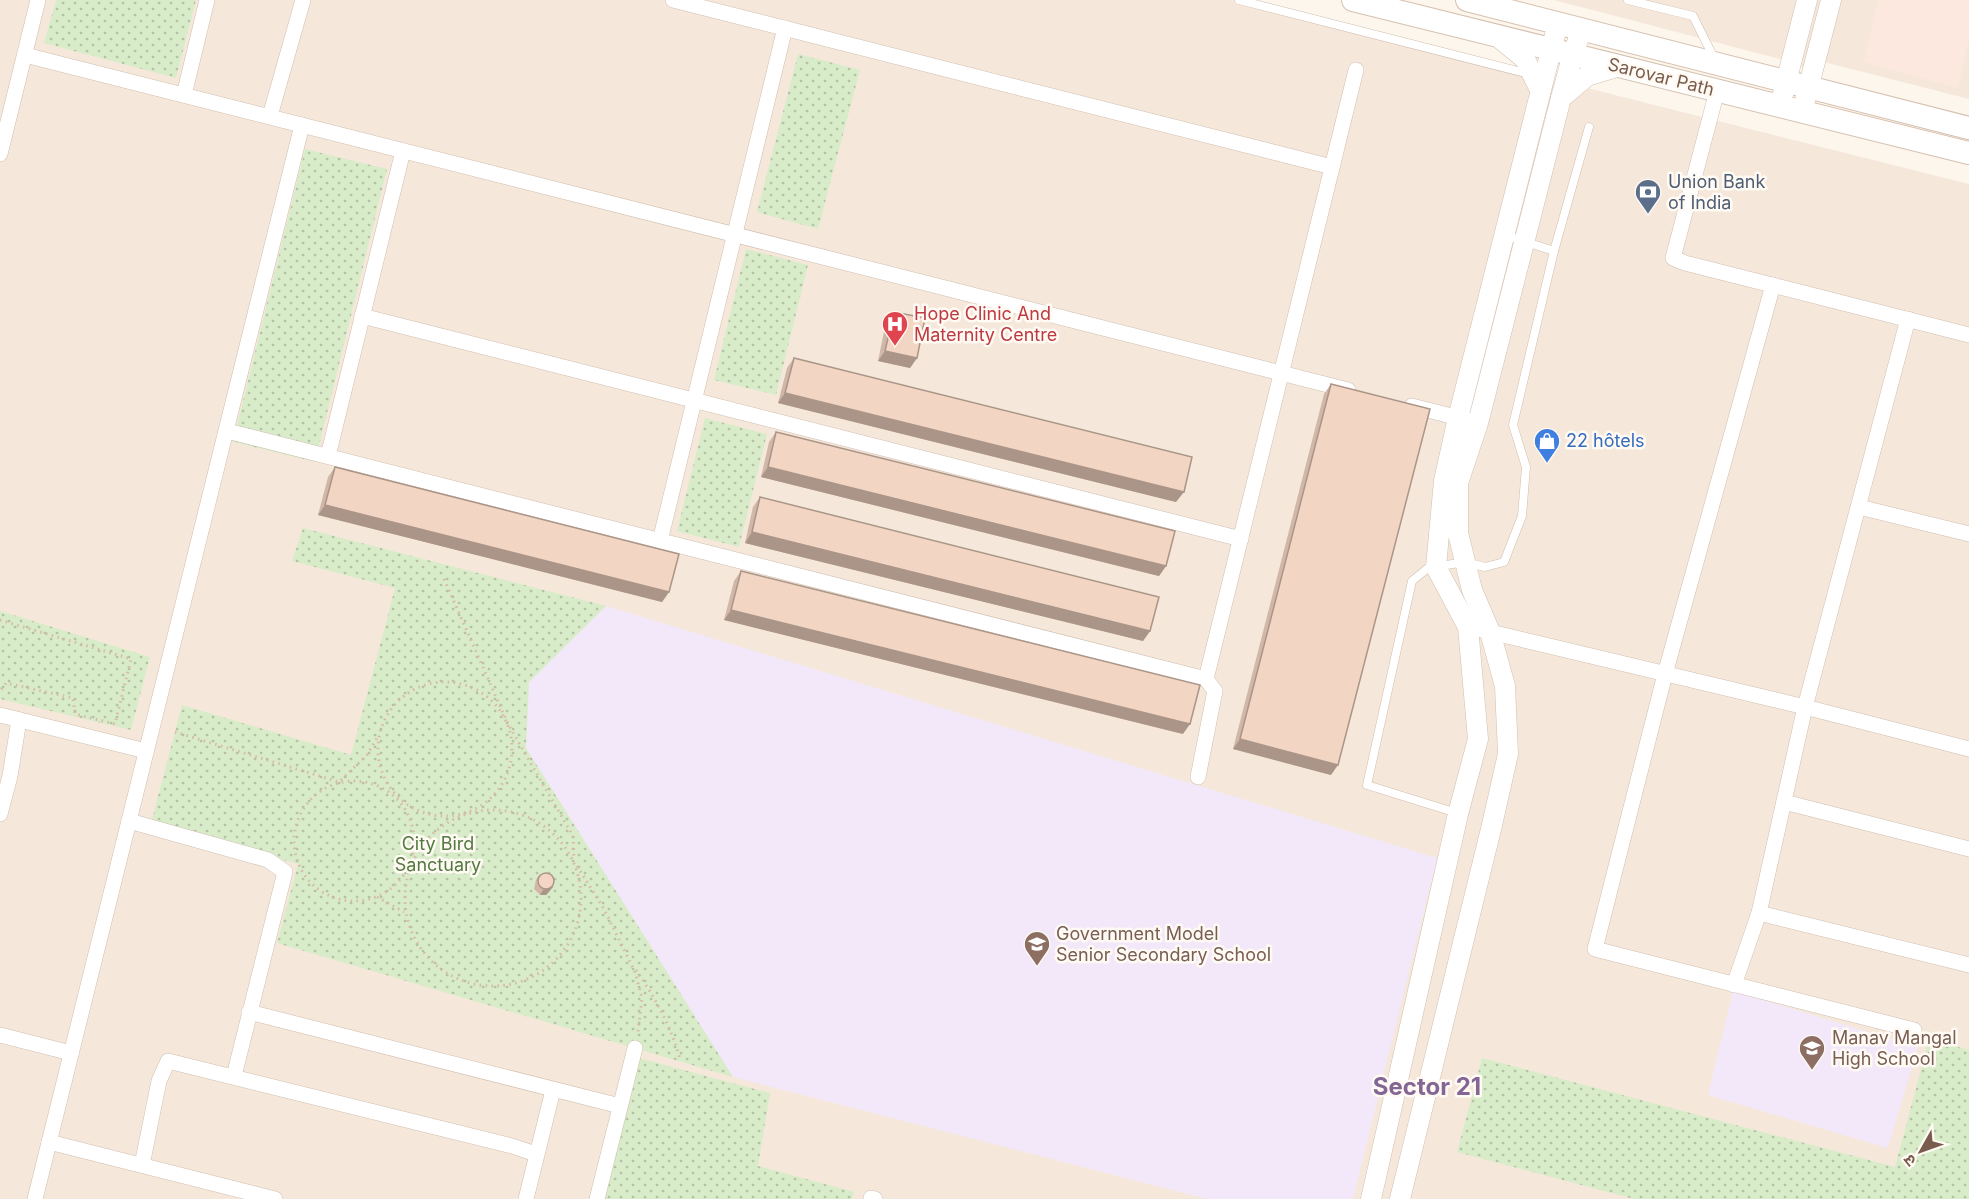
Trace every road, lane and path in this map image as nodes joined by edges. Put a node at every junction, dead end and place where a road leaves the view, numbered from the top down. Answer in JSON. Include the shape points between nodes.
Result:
{"nodes":[{"id":1,"x":38,"y":0,"type":"edge"},
{"id":2,"x":207,"y":0,"type":"edge"},
{"id":3,"x":303,"y":0,"type":"edge"},
{"id":4,"x":673,"y":0,"type":"edge"},
{"id":5,"x":1239,"y":0,"type":"edge"},
{"id":6,"x":1353,"y":0,"type":"edge"},
{"id":7,"x":1467,"y":0,"type":"edge"},
{"id":8,"x":1628,"y":0,"type":"edge"},
{"id":9,"x":1807,"y":0,"type":"edge"},
{"id":10,"x":1831,"y":0,"type":"edge"},
{"id":11,"x":1558,"y":23,"type":"junction"},
{"id":12,"x":786,"y":28,"type":"junction"},
{"id":13,"x":1582,"y":29,"type":"junction"},
{"id":14,"x":1498,"y":37,"type":"junction"},
{"id":15,"x":1562,"y":51,"type":"junction"},
{"id":16,"x":25,"y":55,"type":"junction"},
{"id":17,"x":1717,"y":64,"type":"junction"},
{"id":18,"x":1617,"y":66,"type":"junction"},
{"id":19,"x":1356,"y":70,"type":"dead end"},
{"id":20,"x":1786,"y":82,"type":"junction"},
{"id":21,"x":1808,"y":87,"type":"junction"},
{"id":22,"x":1537,"y":88,"type":"junction"},
{"id":23,"x":1717,"y":91,"type":"junction"},
{"id":24,"x":184,"y":95,"type":"junction"},
{"id":25,"x":1560,"y":100,"type":"junction"},
{"id":26,"x":1780,"y":106,"type":"junction"},
{"id":27,"x":1802,"y":112,"type":"junction"},
{"id":28,"x":270,"y":116,"type":"junction"},
{"id":29,"x":302,"y":125,"type":"junction"},
{"id":30,"x":1590,"y":127,"type":"dead end"},
{"id":31,"x":1969,"y":128,"type":"edge"},
{"id":32,"x":403,"y":151,"type":"junction"},
{"id":33,"x":1969,"y":153,"type":"edge"},
{"id":34,"x":0,"y":154,"type":"edge"},
{"id":35,"x":1332,"y":167,"type":"junction"},
{"id":36,"x":734,"y":235,"type":"junction"},
{"id":37,"x":1504,"y":235,"type":"junction"},
{"id":38,"x":1524,"y":242,"type":"junction"},
{"id":39,"x":1554,"y":251,"type":"junction"},
{"id":40,"x":1773,"y":285,"type":"junction"},
{"id":41,"x":362,"y":316,"type":"junction"},
{"id":42,"x":1908,"y":319,"type":"junction"},
{"id":43,"x":1969,"y":335,"type":"edge"},
{"id":44,"x":1281,"y":373,"type":"junction"},
{"id":45,"x":1358,"y":393,"type":"edge"},
{"id":46,"x":694,"y":400,"type":"junction"},
{"id":47,"x":1402,"y":404,"type":"edge"},
{"id":48,"x":1458,"y":418,"type":"junction"},
{"id":49,"x":1478,"y":423,"type":"junction"},
{"id":50,"x":227,"y":431,"type":"junction"},
{"id":51,"x":328,"y":456,"type":"junction"},
{"id":52,"x":1859,"y":507,"type":"junction"},
{"id":53,"x":1969,"y":534,"type":"edge"},
{"id":54,"x":1240,"y":539,"type":"junction"},
{"id":55,"x":660,"y":541,"type":"junction"},
{"id":56,"x":1465,"y":562,"type":"junction"},
{"id":57,"x":1436,"y":567,"type":"junction"},
{"id":58,"x":444,"y":579,"type":"dead end"},
{"id":59,"x":0,"y":620,"type":"edge"},
{"id":60,"x":1468,"y":627,"type":"junction"},
{"id":61,"x":1490,"y":632,"type":"junction"},
{"id":62,"x":1665,"y":674,"type":"junction"},
{"id":63,"x":1206,"y":679,"type":"junction"},
{"id":64,"x":0,"y":691,"type":"edge"},
{"id":65,"x":1805,"y":707,"type":"junction"},
{"id":66,"x":0,"y":715,"type":"edge"},
{"id":67,"x":19,"y":720,"type":"junction"},
{"id":68,"x":508,"y":724,"type":"junction"},
{"id":69,"x":175,"y":732,"type":"dead end"},
{"id":70,"x":378,"y":737,"type":"junction"},
{"id":71,"x":1969,"y":749,"type":"edge"},
{"id":72,"x":146,"y":751,"type":"junction"},
{"id":73,"x":1198,"y":777,"type":"dead end"},
{"id":74,"x":339,"y":782,"type":"junction"},
{"id":75,"x":391,"y":792,"type":"junction"},
{"id":76,"x":1784,"y":802,"type":"junction"},
{"id":77,"x":474,"y":810,"type":"junction"},
{"id":78,"x":0,"y":814,"type":"edge"},
{"id":79,"x":1458,"y":814,"type":"junction"},
{"id":80,"x":129,"y":821,"type":"junction"},
{"id":81,"x":1969,"y":849,"type":"edge"},
{"id":82,"x":574,"y":862,"type":"junction"},
{"id":83,"x":405,"y":875,"type":"junction"},
{"id":84,"x":377,"y":897,"type":"junction"},
{"id":85,"x":406,"y":913,"type":"junction"},
{"id":86,"x":1760,"y":913,"type":"junction"},
{"id":87,"x":630,"y":962,"type":"junction"},
{"id":88,"x":1969,"y":965,"type":"edge"},
{"id":89,"x":1734,"y":985,"type":"junction"},
{"id":90,"x":249,"y":1012,"type":"junction"},
{"id":91,"x":1914,"y":1030,"type":"dead end"},
{"id":92,"x":0,"y":1035,"type":"edge"},
{"id":93,"x":635,"y":1048,"type":"joint"},
{"id":94,"x":72,"y":1053,"type":"junction"},
{"id":95,"x":680,"y":1059,"type":"dead end"},
{"id":96,"x":234,"y":1076,"type":"junction"},
{"id":97,"x":552,"y":1090,"type":"junction"},
{"id":98,"x":620,"y":1106,"type":"junction"},
{"id":99,"x":49,"y":1142,"type":"junction"},
{"id":100,"x":536,"y":1154,"type":"junction"},
{"id":101,"x":142,"y":1165,"type":"junction"},
{"id":102,"x":35,"y":1199,"type":"edge"},
{"id":103,"x":275,"y":1199,"type":"edge"},
{"id":104,"x":526,"y":1199,"type":"edge"},
{"id":105,"x":597,"y":1199,"type":"edge"},
{"id":106,"x":1371,"y":1199,"type":"edge"},
{"id":107,"x":1400,"y":1199,"type":"edge"}],
"edges":[{"from":1,"to":16,"type":"street"},
{"from":2,"to":24,"type":"street"},
{"from":3,"to":28,"type":"street"},
{"from":4,"to":12,"type":"street"},
{"from":5,"to":22,"type":"lane"},
{"from":6,"to":14,"type":"main road","name":"Sarovar Path"},
{"from":7,"to":11,"type":"main road","name":"Sarovar Path"},
{"from":8,"to":17,"type":"lane","via":[[1693,16]]},
{"from":9,"to":20,"type":"street"},
{"from":10,"to":21,"type":"street"},
{"from":11,"to":13,"type":"main road","name":"Sarovar Path"},
{"from":11,"to":15,"type":"street"},
{"from":12,"to":35,"type":"street"},
{"from":12,"to":36,"type":"street"},
{"from":13,"to":15,"type":"street"},
{"from":13,"to":17,"type":"main road","name":"Sarovar Path"},
{"from":14,"to":15,"type":"main road","name":"Sarovar Path"},
{"from":14,"to":22,"type":"street","via":[[1525,59]]},
{"from":15,"to":18,"type":"main road","name":"Sarovar Path"},
{"from":15,"to":22,"type":"street"},
{"from":15,"to":25,"type":"street"},
{"from":16,"to":24,"type":"street"},
{"from":16,"to":34,"type":"street"},
{"from":17,"to":20,"type":"main road","name":"Sarovar Path"},
{"from":18,"to":23,"type":"main road","name":"Sarovar Path"},
{"from":18,"to":25,"type":"street","via":[[1587,76]]},
{"from":19,"to":35,"type":"street"},
{"from":20,"to":21,"type":"main road","name":"Sarovar Path"},
{"from":20,"to":26,"type":"street"},
{"from":21,"to":27,"type":"street"},
{"from":21,"to":31,"type":"main road","name":"Sarovar Path"},
{"from":22,"to":25,"type":"street"},
{"from":22,"to":37,"type":"street"},
{"from":23,"to":26,"type":"main road","name":"Sarovar Path"},
{"from":23,"to":40,"type":"street","via":[[1673,258]]},
{"from":24,"to":28,"type":"street"},
{"from":25,"to":38,"type":"street"},
{"from":26,"to":27,"type":"main road","name":"Sarovar Path"},
{"from":27,"to":33,"type":"main road","name":"Sarovar Path"},
{"from":28,"to":29,"type":"street"},
{"from":29,"to":32,"type":"street"},
{"from":29,"to":50,"type":"street"},
{"from":30,"to":39,"type":"lane"},
{"from":32,"to":36,"type":"street"},
{"from":32,"to":41,"type":"street"},
{"from":35,"to":44,"type":"street"},
{"from":36,"to":44,"type":"street"},
{"from":36,"to":46,"type":"street"},
{"from":37,"to":38,"type":"lane"},
{"from":37,"to":48,"type":"street"},
{"from":38,"to":39,"type":"lane"},
{"from":38,"to":49,"type":"street"},
{"from":39,"to":56,"type":"lane","via":[[1513,425],[1526,467],[1522,516],[1504,562],[1485,567]]},
{"from":40,"to":42,"type":"street"},
{"from":40,"to":62,"type":"street"},
{"from":41,"to":46,"type":"street"},
{"from":41,"to":51,"type":"street"},
{"from":42,"to":43,"type":"street"},
{"from":42,"to":52,"type":"street"},
{"from":44,"to":45,"type":"street"},
{"from":44,"to":54,"type":"street"},
{"from":46,"to":54,"type":"street"},
{"from":46,"to":55,"type":"street"},
{"from":47,"to":48,"type":"street"},
{"from":48,"to":49,"type":"street"},
{"from":48,"to":57,"type":"street","via":[[1444,481]]},
{"from":49,"to":56,"type":"street","via":[[1458,483],[1458,533]]},
{"from":50,"to":51,"type":"street"},
{"from":50,"to":72,"type":"street"},
{"from":51,"to":55,"type":"street"},
{"from":52,"to":53,"type":"street"},
{"from":52,"to":65,"type":"street"},
{"from":54,"to":63,"type":"street"},
{"from":55,"to":63,"type":"street"},
{"from":56,"to":57,"type":"lane"},
{"from":56,"to":61,"type":"street"},
{"from":57,"to":60,"type":"street"},
{"from":57,"to":79,"type":"lane","via":[[1428,568],[1412,581],[1367,785]]},
{"from":58,"to":68,"type":"path"},
{"from":59,"to":64,"type":"path","via":[[131,658],[115,724],[75,714],[73,698],[6,683]]},
{"from":60,"to":61,"type":"street"},
{"from":60,"to":79,"type":"street","via":[[1478,740]]},
{"from":61,"to":62,"type":"street"},
{"from":61,"to":107,"type":"street","via":[[1505,686],[1508,754]]},
{"from":62,"to":65,"type":"street"},
{"from":62,"to":89,"type":"street","via":[[1595,949]]},
{"from":63,"to":73,"type":"street","via":[[1215,691]]},
{"from":65,"to":71,"type":"street"},
{"from":65,"to":76,"type":"street"},
{"from":66,"to":67,"type":"street"},
{"from":67,"to":72,"type":"street"},
{"from":67,"to":78,"type":"street"},
{"from":68,"to":70,"type":"path","via":[[497,706],[480,692],[460,683],[438,682],[417,687],[399,699],[386,716]]},
{"from":68,"to":77,"type":"path","via":[[511,765],[491,799]]},
{"from":68,"to":82,"type":"path","via":[[573,836]]},
{"from":69,"to":74,"type":"path"},
{"from":70,"to":74,"type":"path","via":[[367,755]]},
{"from":70,"to":75,"type":"path","via":[[380,766]]},
{"from":72,"to":80,"type":"street"},
{"from":74,"to":75,"type":"path","via":[[375,783]]},
{"from":74,"to":84,"type":"path","via":[[306,803],[297,820],[297,860],[320,891],[358,902]]},
{"from":75,"to":77,"type":"path","via":[[430,815],[452,816]]},
{"from":75,"to":83,"type":"path","via":[[412,822],[413,858]]},
{"from":76,"to":81,"type":"street"},
{"from":76,"to":86,"type":"street"},
{"from":77,"to":82,"type":"path","via":[[522,814],[561,841]]},
{"from":77,"to":83,"type":"path","via":[[435,830],[417,851]]},
{"from":79,"to":106,"type":"street"},
{"from":80,"to":90,"type":"street","via":[[268,860],[285,872]]},
{"from":80,"to":94,"type":"street"},
{"from":82,"to":85,"type":"path","via":[[582,891],[579,921],[567,948],[546,969],[519,983],[489,987],[460,980],[435,965],[416,941]]},
{"from":82,"to":87,"type":"path","via":[[604,909]]},
{"from":83,"to":84,"type":"path"},
{"from":83,"to":85,"type":"path"},
{"from":84,"to":85,"type":"path"},
{"from":86,"to":88,"type":"street"},
{"from":86,"to":89,"type":"street"},
{"from":87,"to":93,"type":"path","via":[[642,998]]},
{"from":87,"to":95,"type":"path","via":[[662,1012]]},
{"from":89,"to":91,"type":"street"},
{"from":90,"to":96,"type":"street"},
{"from":90,"to":97,"type":"street"},
{"from":92,"to":94,"type":"street"},
{"from":93,"to":98,"type":"street"},
{"from":94,"to":99,"type":"street"},
{"from":96,"to":100,"type":"street"},
{"from":96,"to":101,"type":"street","via":[[168,1061],[159,1081]]},
{"from":97,"to":98,"type":"street"},
{"from":97,"to":100,"type":"street"},
{"from":98,"to":105,"type":"street"},
{"from":99,"to":101,"type":"street"},
{"from":99,"to":102,"type":"street"},
{"from":100,"to":104,"type":"street"},
{"from":101,"to":103,"type":"street"}]}
